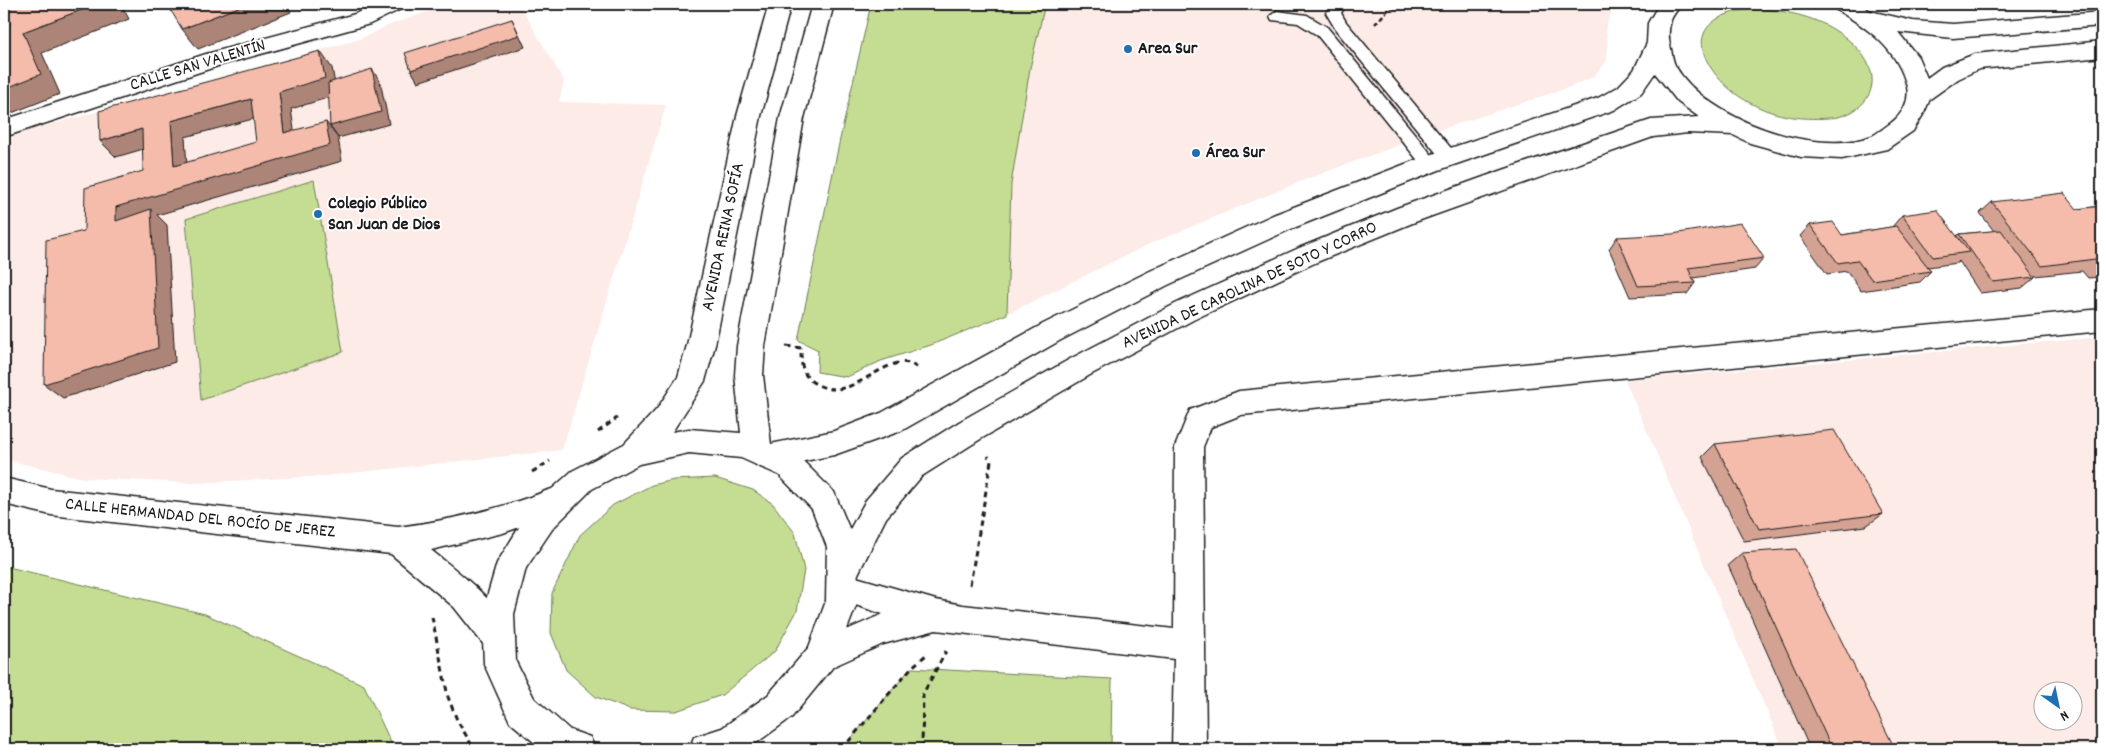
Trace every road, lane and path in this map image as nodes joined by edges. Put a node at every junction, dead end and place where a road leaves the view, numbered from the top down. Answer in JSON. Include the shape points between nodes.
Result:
{"nodes":[{"id":1,"x":392,"y":4,"type":"edge"},
{"id":2,"x":780,"y":4,"type":"edge"},
{"id":3,"x":823,"y":4,"type":"edge"},
{"id":4,"x":1340,"y":4,"type":"edge"},
{"id":5,"x":1671,"y":4,"type":"edge"},
{"id":6,"x":1843,"y":4,"type":"edge"},
{"id":7,"x":1277,"y":16,"type":"dead end"},
{"id":8,"x":1867,"y":17,"type":"junction"},
{"id":9,"x":2102,"y":19,"type":"edge"},
{"id":10,"x":1657,"y":46,"type":"junction"},
{"id":11,"x":2102,"y":49,"type":"edge"},
{"id":12,"x":1919,"y":95,"type":"junction"},
{"id":13,"x":1732,"y":127,"type":"junction"},
{"id":14,"x":4,"y":129,"type":"edge"},
{"id":15,"x":1440,"y":161,"type":"junction"},
{"id":16,"x":2102,"y":320,"type":"edge"},
{"id":17,"x":634,"y":453,"type":"junction"},
{"id":18,"x":761,"y":454,"type":"junction"},
{"id":19,"x":4,"y":491,"type":"edge"},
{"id":20,"x":562,"y":499,"type":"junction"},
{"id":21,"x":398,"y":541,"type":"junction"},
{"id":22,"x":842,"y":580,"type":"junction"},
{"id":23,"x":936,"y":614,"type":"junction"},
{"id":24,"x":499,"y":638,"type":"junction"},
{"id":25,"x":1190,"y":646,"type":"junction"},
{"id":26,"x":943,"y":656,"type":"dead end"},
{"id":27,"x":821,"y":657,"type":"junction"},
{"id":28,"x":567,"y":747,"type":"edge"},
{"id":29,"x":720,"y":747,"type":"edge"},
{"id":30,"x":922,"y":749,"type":"edge"},
{"id":31,"x":1189,"y":749,"type":"edge"}],
"edges":[{"from":1,"to":14,"type":"street","name":"CALLE SAN VALENTÍN","via":[[362,19],[214,59]]},
{"from":2,"to":17,"type":"street","name":"AVENIDA REINA SOFÍA","via":[[749,116],[691,380],[667,418]]},
{"from":3,"to":18,"type":"street","via":[[792,118],[751,346],[749,375]]},
{"from":4,"to":15,"type":"lane","via":[[1333,13],[1341,26]]},
{"from":5,"to":10,"type":"street","via":[[1658,25]]},
{"from":6,"to":8,"type":"street"},
{"from":7,"to":15,"type":"lane","via":[[1298,16],[1312,22]]},
{"from":8,"to":9,"type":"street","via":[[1913,28],[1953,31]]},
{"from":8,"to":12,"type":"street","via":[[1906,54],[1916,74]]},
{"from":10,"to":13,"type":"street","via":[[1664,67],[1680,89],[1703,109]]},
{"from":10,"to":15,"type":"street","via":[[1641,80],[1620,97]]},
{"from":11,"to":12,"type":"street","via":[[1975,62],[1950,73]]},
{"from":12,"to":13,"type":"street","via":[[1913,115],[1898,133],[1873,145],[1841,150],[1796,147],[1768,141]]},
{"from":13,"to":22,"type":"street","name":"AVENIDA DE CAROLINA DE SOTO Y CORRO","via":[[1688,125],[1651,129],[1406,215],[1186,311],[1080,367],[912,467],[876,509]]},
{"from":15,"to":18,"type":"street","via":[[1282,222],[1159,278],[1052,332],[891,422],[834,443]]},
{"from":16,"to":25,"type":"street","via":[[1238,403],[1200,419],[1189,447]]},
{"from":17,"to":18,"type":"street","name":"AVENIDA REINA SOFÍA","via":[[689,441],[743,446]]},
{"from":17,"to":20,"type":"street","name":"AVENIDA REINA SOFÍA","via":[[582,480]]},
{"from":18,"to":22,"type":"street","name":"AVENIDA REINA SOFÍA","via":[[789,466],[824,501],[842,547]]},
{"from":19,"to":21,"type":"street","name":"CALLE HERMANDAD DEL ROCÍO DE JEREZ","via":[[51,502]]},
{"from":20,"to":21,"type":"street","name":"CALLE HERMANDAD DEL ROCÍO DE JEREZ","via":[[503,520],[448,534]]},
{"from":20,"to":24,"type":"street","name":"AVENIDA REINA SOFÍA","via":[[542,518],[512,563],[498,614]]},
{"from":21,"to":24,"type":"street","via":[[465,597]]},
{"from":22,"to":23,"type":"street"},
{"from":22,"to":27,"type":"street","name":"AVENIDA REINA SOFÍA","via":[[842,601]]},
{"from":23,"to":25,"type":"street","via":[[963,620]]},
{"from":23,"to":27,"type":"street","via":[[879,630]]},
{"from":24,"to":28,"type":"street","name":"AVENIDA REINA SOFÍA","via":[[500,664],[522,710]]},
{"from":25,"to":31,"type":"street"},
{"from":26,"to":30,"type":"path","via":[[923,694]]},
{"from":27,"to":29,"type":"street","name":"AVENIDA REINA SOFÍA","via":[[780,706]]}]}
